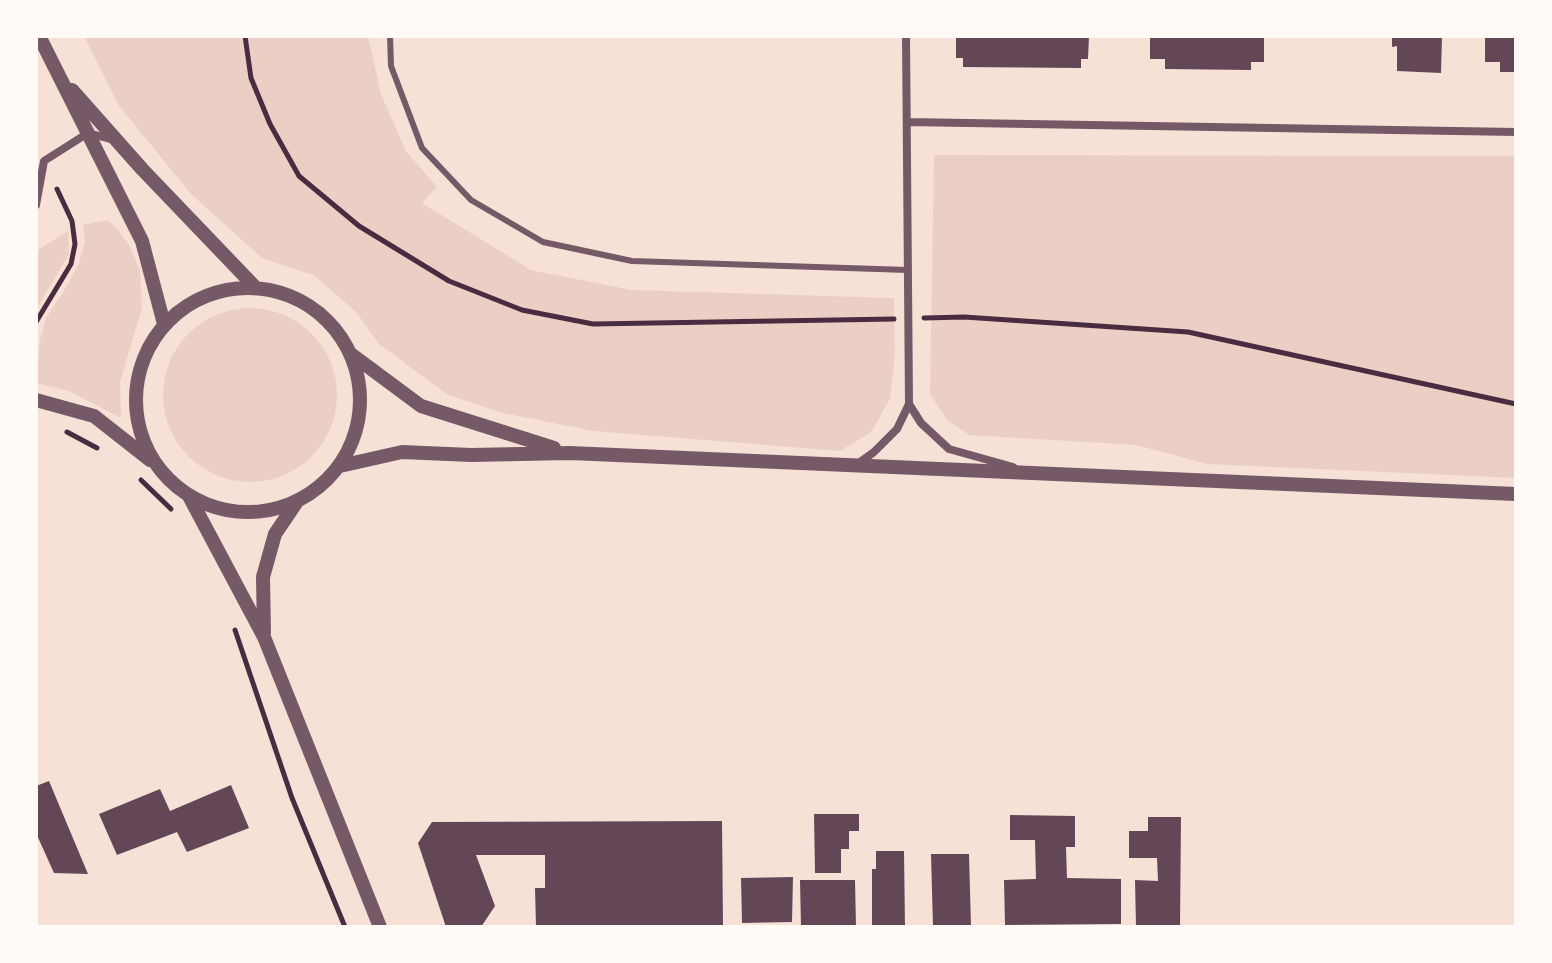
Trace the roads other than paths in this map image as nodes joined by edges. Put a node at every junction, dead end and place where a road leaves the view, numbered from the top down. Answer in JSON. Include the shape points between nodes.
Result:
{"nodes":[{"id":1,"x":39,"y":36,"type":"edge"},
{"id":2,"x":390,"y":36,"type":"edge"},
{"id":3,"x":906,"y":36,"type":"edge"},
{"id":4,"x":59,"y":75,"type":"junction"},
{"id":5,"x":907,"y":122,"type":"junction"},
{"id":6,"x":1516,"y":132,"type":"edge"},
{"id":7,"x":88,"y":133,"type":"junction"},
{"id":8,"x":119,"y":141,"type":"junction"},
{"id":9,"x":36,"y":205,"type":"edge"},
{"id":10,"x":908,"y":270,"type":"junction"},
{"id":11,"x":255,"y":287,"type":"junction"},
{"id":12,"x":164,"y":324,"type":"junction"},
{"id":13,"x":351,"y":354,"type":"junction"},
{"id":14,"x":36,"y":400,"type":"edge"},
{"id":15,"x":909,"y":404,"type":"junction"},
{"id":16,"x":570,"y":453,"type":"junction"},
{"id":17,"x":153,"y":463,"type":"junction"},
{"id":18,"x":855,"y":465,"type":"junction"},
{"id":19,"x":340,"y":466,"type":"junction"},
{"id":20,"x":1035,"y":473,"type":"junction"},
{"id":21,"x":1516,"y":494,"type":"edge"},
{"id":22,"x":190,"y":498,"type":"junction"},
{"id":23,"x":296,"y":503,"type":"junction"},
{"id":24,"x":264,"y":637,"type":"junction"},
{"id":25,"x":380,"y":927,"type":"edge"}],
"edges":[{"from":1,"to":4,"type":"street"},
{"from":2,"to":10,"type":"lane","via":[[391,66],[422,148],[471,200],[543,242],[632,261]]},
{"from":3,"to":5,"type":"street"},
{"from":4,"to":7,"type":"street"},
{"from":4,"to":8,"type":"street"},
{"from":5,"to":6,"type":"street"},
{"from":5,"to":10,"type":"street"},
{"from":7,"to":8,"type":"street"},
{"from":7,"to":9,"type":"street","via":[[44,161]]},
{"from":7,"to":12,"type":"street","via":[[142,241]]},
{"from":8,"to":11,"type":"street"},
{"from":10,"to":15,"type":"street"},
{"from":11,"to":12,"type":"street","via":[[222,290],[190,303]]},
{"from":11,"to":13,"type":"street","via":[[285,293],[312,307]]},
{"from":12,"to":17,"type":"street","via":[[144,355],[135,392],[138,429]]},
{"from":13,"to":16,"type":"street","via":[[421,406]]},
{"from":13,"to":19,"type":"street","via":[[360,392],[357,431]]},
{"from":14,"to":17,"type":"street","via":[[94,416]]},
{"from":15,"to":18,"type":"street","via":[[897,429]]},
{"from":15,"to":20,"type":"street","via":[[949,449]]},
{"from":16,"to":18,"type":"street"},
{"from":16,"to":19,"type":"street","via":[[402,452]]},
{"from":17,"to":22,"type":"street"},
{"from":18,"to":20,"type":"street"},
{"from":19,"to":23,"type":"street"},
{"from":20,"to":21,"type":"street"},
{"from":22,"to":23,"type":"street","via":[[224,511],[261,513]]},
{"from":22,"to":24,"type":"street"},
{"from":23,"to":24,"type":"street","via":[[275,534],[263,577]]},
{"from":24,"to":25,"type":"street"}]}
